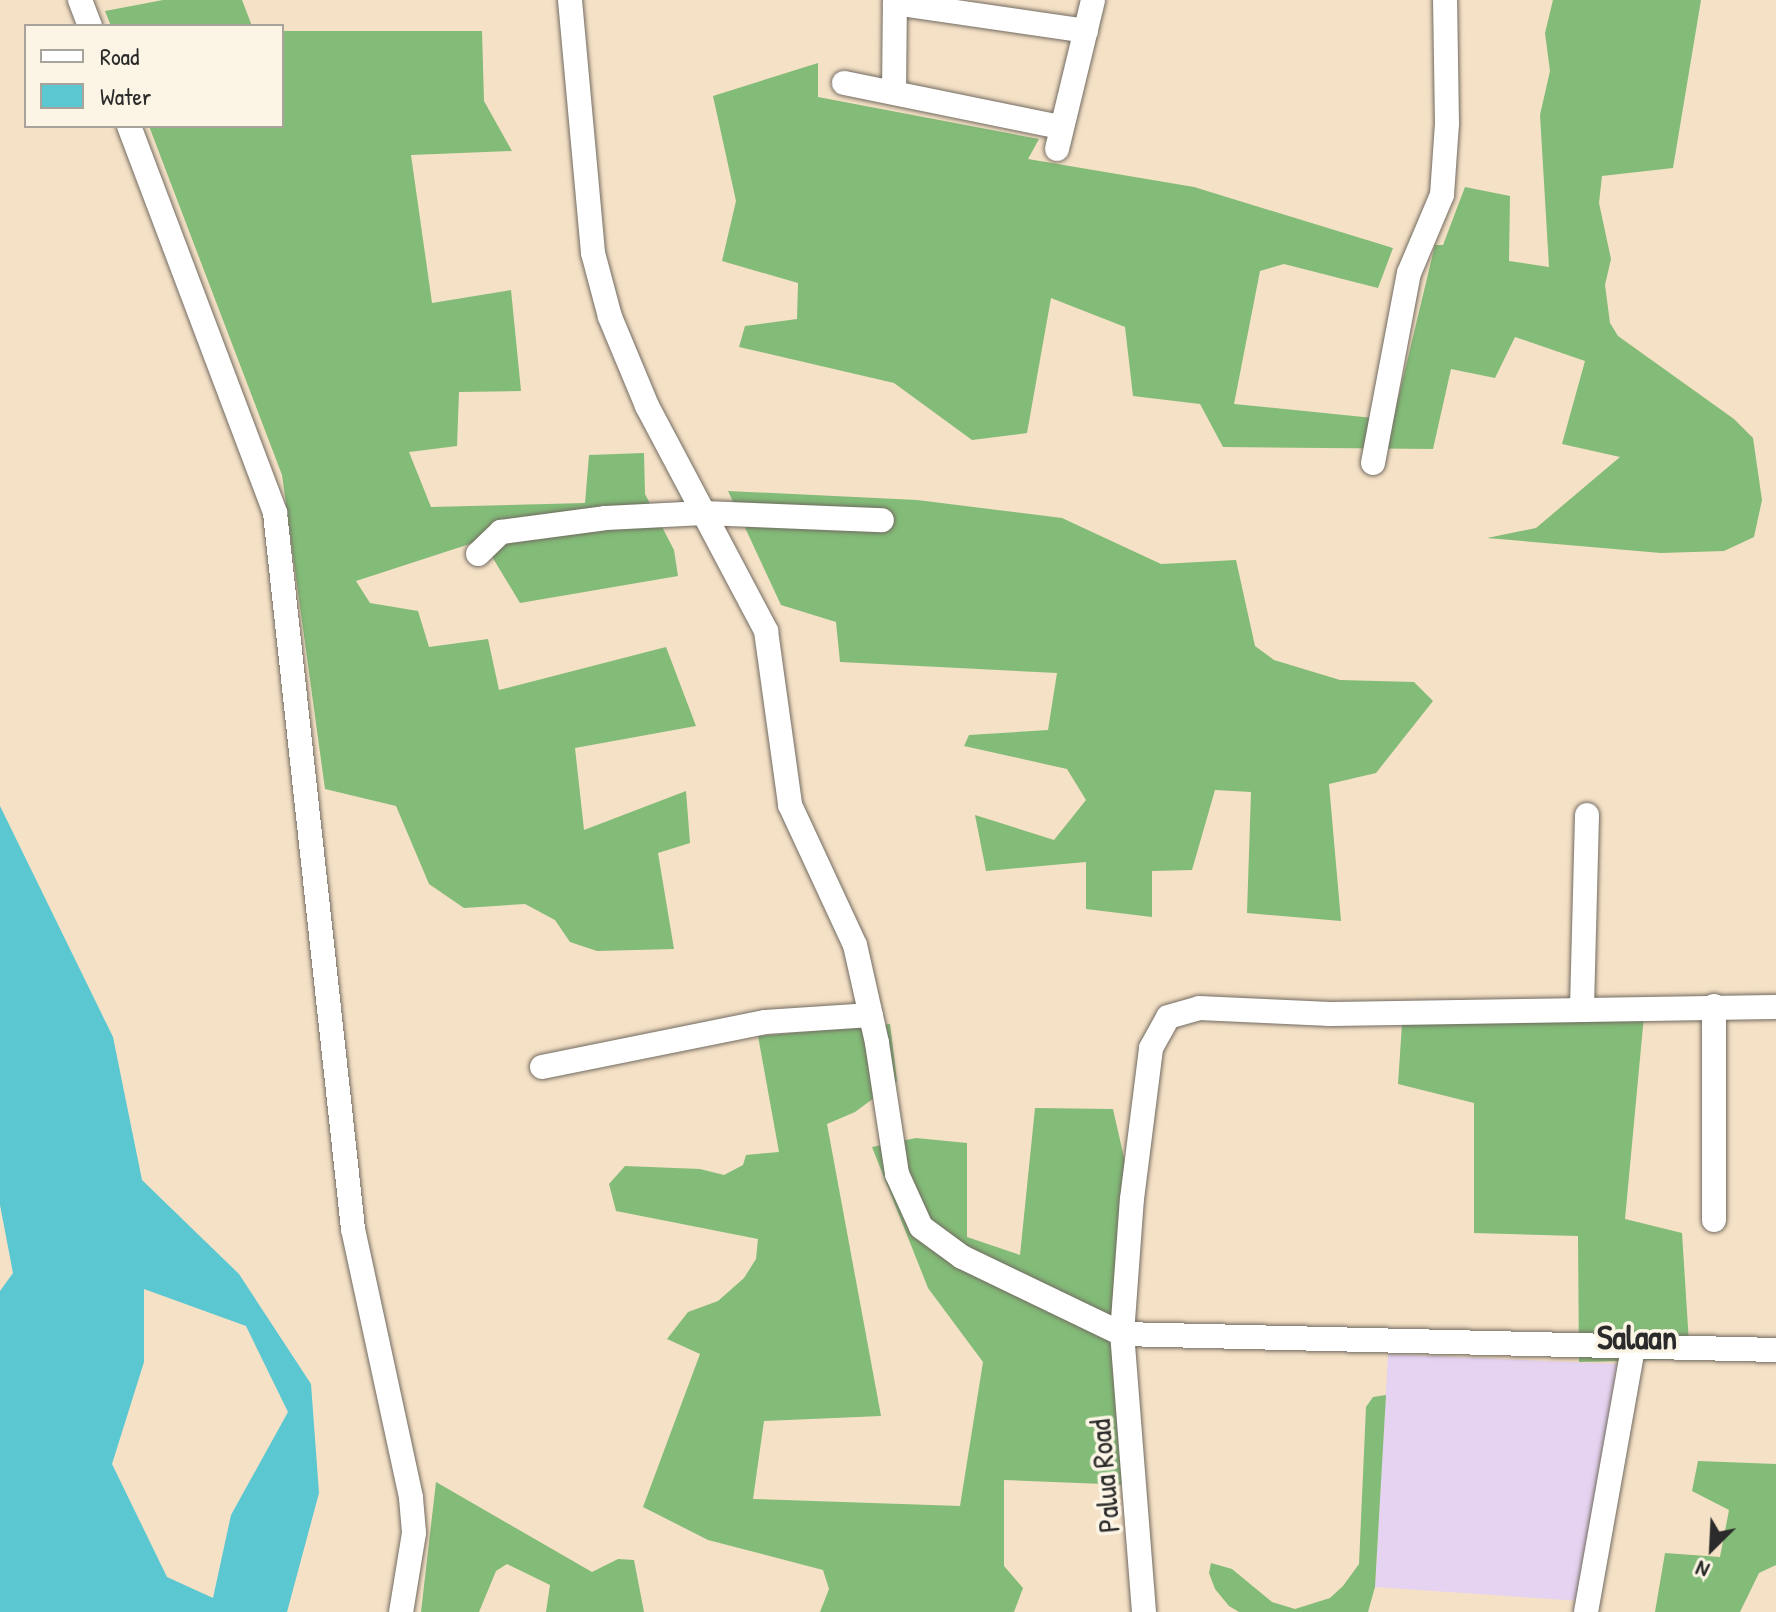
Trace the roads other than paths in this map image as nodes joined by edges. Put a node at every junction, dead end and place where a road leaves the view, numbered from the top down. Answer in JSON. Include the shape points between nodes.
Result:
{"nodes":[{"id":1,"x":80,"y":0,"type":"edge"},
{"id":2,"x":570,"y":0,"type":"edge"},
{"id":3,"x":1093,"y":0,"type":"edge"},
{"id":4,"x":1445,"y":0,"type":"edge"},
{"id":5,"x":895,"y":1,"type":"edge"},
{"id":6,"x":89,"y":24,"type":"edge"},
{"id":7,"x":1086,"y":31,"type":"junction"},
{"id":8,"x":844,"y":83,"type":"dead end"},
{"id":9,"x":894,"y":92,"type":"junction"},
{"id":10,"x":130,"y":128,"type":"edge"},
{"id":11,"x":1373,"y":463,"type":"dead end"},
{"id":12,"x":704,"y":513,"type":"junction"},
{"id":13,"x":882,"y":520,"type":"dead end"},
{"id":14,"x":478,"y":554,"type":"dead end"},
{"id":15,"x":1587,"y":815,"type":"dead end"},
{"id":16,"x":1714,"y":1006,"type":"junction"},
{"id":17,"x":1582,"y":1007,"type":"junction"},
{"id":18,"x":1776,"y":1007,"type":"edge"},
{"id":19,"x":871,"y":1015,"type":"junction"},
{"id":20,"x":542,"y":1067,"type":"dead end"},
{"id":21,"x":1714,"y":1220,"type":"dead end"},
{"id":22,"x":1122,"y":1334,"type":"junction"},
{"id":23,"x":1633,"y":1347,"type":"junction"},
{"id":24,"x":1776,"y":1350,"type":"edge"},
{"id":25,"x":401,"y":1612,"type":"edge"},
{"id":26,"x":1144,"y":1612,"type":"edge"},
{"id":27,"x":1586,"y":1612,"type":"edge"}],
"edges":[{"from":1,"to":6,"type":"street"},
{"from":2,"to":12,"type":"street","via":[[593,253],[610,317],[647,406]]},
{"from":3,"to":7,"type":"street"},
{"from":4,"to":11,"type":"street","via":[[1442,195],[1409,273]]},
{"from":5,"to":7,"type":"street"},
{"from":5,"to":9,"type":"street"},
{"from":7,"to":9,"type":"street","via":[[1059,138]]},
{"from":8,"to":9,"type":"street"},
{"from":10,"to":25,"type":"street","via":[[275,513],[353,1229],[411,1498],[414,1533]]},
{"from":12,"to":13,"type":"street"},
{"from":12,"to":14,"type":"street","via":[[521,527],[495,536]]},
{"from":12,"to":19,"type":"street","via":[[766,631],[790,805],[855,945]]},
{"from":15,"to":17,"type":"street"},
{"from":16,"to":17,"type":"street","name":"Palua Road"},
{"from":16,"to":18,"type":"street","name":"Palua Road"},
{"from":16,"to":21,"type":"street"},
{"from":17,"to":22,"type":"street","name":"Palua Road","via":[[1345,1014],[1199,1008],[1168,1017],[1151,1048],[1142,1110]]},
{"from":19,"to":20,"type":"street","via":[[765,1022]]},
{"from":19,"to":22,"type":"street","via":[[897,1174],[921,1227],[962,1257]]},
{"from":22,"to":23,"type":"street"},
{"from":22,"to":26,"type":"street","name":"Palua Road"},
{"from":23,"to":24,"type":"street"},
{"from":23,"to":27,"type":"street"}]}
